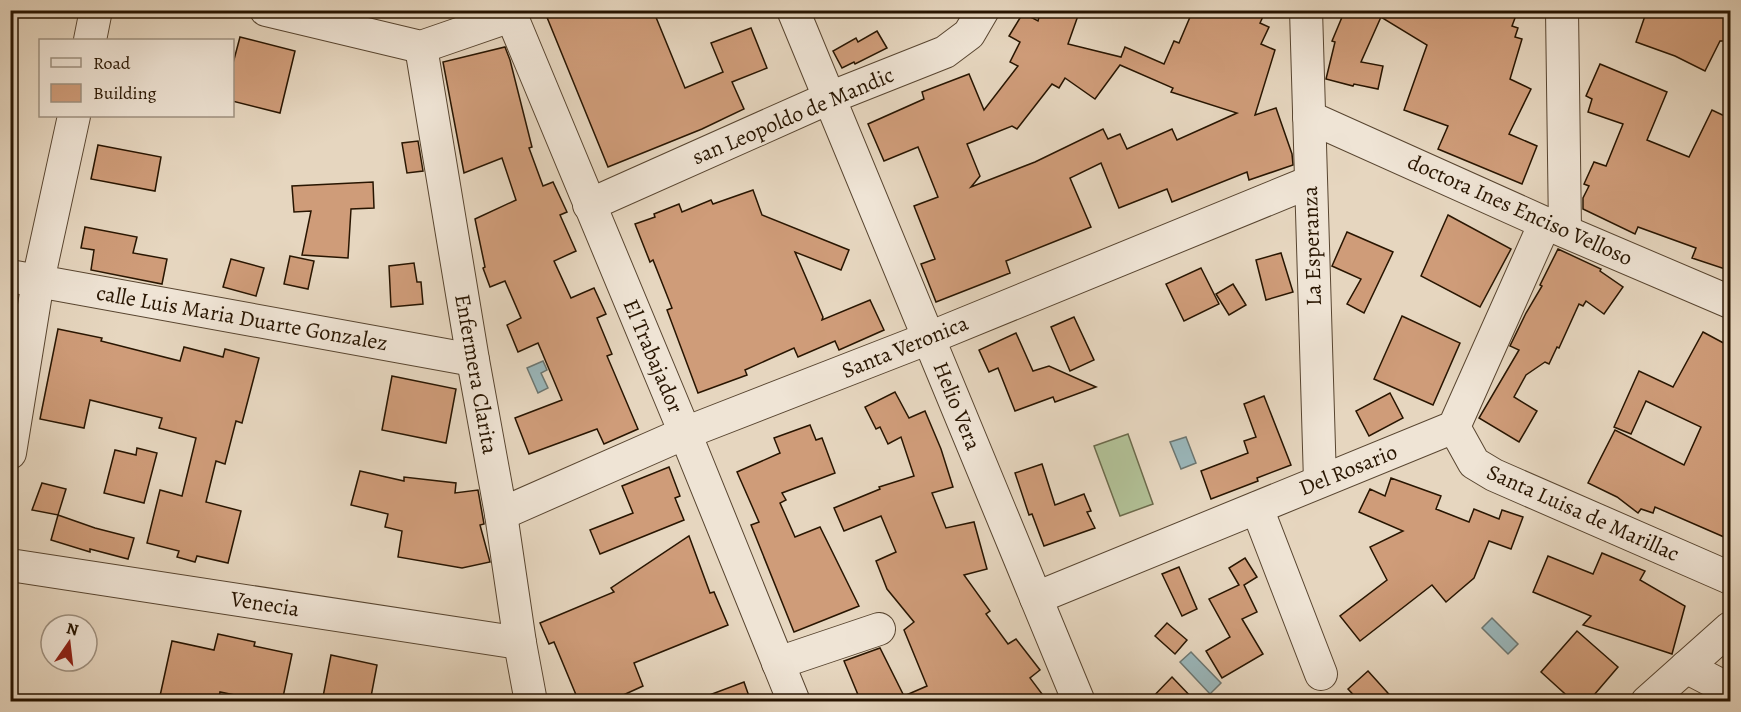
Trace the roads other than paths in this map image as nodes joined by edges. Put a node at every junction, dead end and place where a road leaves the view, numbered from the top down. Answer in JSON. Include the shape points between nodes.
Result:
{"nodes":[{"id":1,"x":96,"y":10,"type":"edge"},
{"id":2,"x":266,"y":10,"type":"edge"},
{"id":3,"x":793,"y":10,"type":"edge"},
{"id":4,"x":983,"y":10,"type":"edge"},
{"id":5,"x":1306,"y":10,"type":"edge"},
{"id":6,"x":1562,"y":10,"type":"edge"},
{"id":7,"x":510,"y":13,"type":"edge"},
{"id":8,"x":90,"y":39,"type":"edge"},
{"id":9,"x":421,"y":47,"type":"junction"},
{"id":10,"x":829,"y":98,"type":"junction"},
{"id":11,"x":74,"y":117,"type":"edge"},
{"id":12,"x":1309,"y":117,"type":"junction"},
{"id":13,"x":1310,"y":182,"type":"junction"},
{"id":14,"x":589,"y":205,"type":"junction"},
{"id":15,"x":1555,"y":227,"type":"junction"},
{"id":16,"x":24,"y":278,"type":"edge"},
{"id":17,"x":1731,"y":302,"type":"edge"},
{"id":18,"x":928,"y":338,"type":"junction"},
{"id":19,"x":473,"y":360,"type":"junction"},
{"id":20,"x":1454,"y":427,"type":"junction"},
{"id":21,"x":685,"y":433,"type":"junction"},
{"id":22,"x":10,"y":453,"type":"edge"},
{"id":23,"x":1320,"y":481,"type":"junction"},
{"id":24,"x":1257,"y":508,"type":"junction"},
{"id":25,"x":501,"y":514,"type":"junction"},
{"id":26,"x":10,"y":565,"type":"edge"},
{"id":27,"x":1731,"y":578,"type":"edge"},
{"id":28,"x":1036,"y":598,"type":"junction"},
{"id":29,"x":1731,"y":628,"type":"edge"},
{"id":30,"x":879,"y":629,"type":"dead end"},
{"id":31,"x":520,"y":643,"type":"junction"},
{"id":32,"x":778,"y":663,"type":"junction"},
{"id":33,"x":1686,"y":668,"type":"junction"},
{"id":34,"x":1321,"y":674,"type":"dead end"},
{"id":35,"x":1731,"y":690,"type":"edge"},
{"id":36,"x":531,"y":702,"type":"edge"},
{"id":37,"x":794,"y":702,"type":"edge"},
{"id":38,"x":1079,"y":702,"type":"edge"},
{"id":39,"x":1647,"y":702,"type":"edge"}],
"edges":[{"from":1,"to":8,"type":"street"},
{"from":2,"to":9,"type":"street"},
{"from":3,"to":10,"type":"street","name":"Helio Vera"},
{"from":4,"to":10,"type":"street","name":"san Leopoldo de Mandic","via":[[969,34],[945,52]]},
{"from":5,"to":12,"type":"street","name":"La Esperanza"},
{"from":6,"to":15,"type":"street"},
{"from":7,"to":9,"type":"street"},
{"from":7,"to":14,"type":"street","name":"El Trabajador"},
{"from":9,"to":19,"type":"street","name":"Enfermera Clarita"},
{"from":10,"to":14,"type":"street","name":"san Leopoldo de Mandic"},
{"from":10,"to":18,"type":"street","name":"Helio Vera"},
{"from":11,"to":16,"type":"street"},
{"from":12,"to":13,"type":"street","name":"La Esperanza"},
{"from":12,"to":15,"type":"street","name":"doctora Ines Enciso Velloso"},
{"from":13,"to":18,"type":"street","name":"Santa Veronica"},
{"from":13,"to":23,"type":"street","name":"La Esperanza"},
{"from":14,"to":21,"type":"street","name":"El Trabajador"},
{"from":15,"to":17,"type":"street","name":"doctora Ines Enciso Velloso"},
{"from":15,"to":20,"type":"street"},
{"from":16,"to":19,"type":"street","name":"calle Luis Maria Duarte Gonzalez"},
{"from":16,"to":22,"type":"street"},
{"from":18,"to":21,"type":"street","name":"Santa Veronica"},
{"from":18,"to":28,"type":"street","name":"Helio Vera"},
{"from":19,"to":25,"type":"street","name":"Enfermera Clarita"},
{"from":20,"to":23,"type":"street","name":"Del Rosario"},
{"from":20,"to":27,"type":"street","name":"Santa Luisa de Marillac","via":[[1474,463],[1494,475]]},
{"from":21,"to":25,"type":"street","name":"Santa Veronica"},
{"from":21,"to":32,"type":"street","name":"El Trabajador"},
{"from":23,"to":24,"type":"street","name":"Del Rosario"},
{"from":24,"to":28,"type":"street","name":"Del Rosario"},
{"from":24,"to":34,"type":"street"},
{"from":25,"to":31,"type":"street","name":"Enfermera Clarita"},
{"from":26,"to":31,"type":"street","name":"Venecia"},
{"from":28,"to":38,"type":"street","name":"Helio Vera"},
{"from":29,"to":33,"type":"street"},
{"from":30,"to":32,"type":"street"},
{"from":31,"to":36,"type":"street","name":"Enfermera Clarita"},
{"from":32,"to":37,"type":"street","name":"El Trabajador"},
{"from":33,"to":35,"type":"street"},
{"from":33,"to":39,"type":"street"}]}
